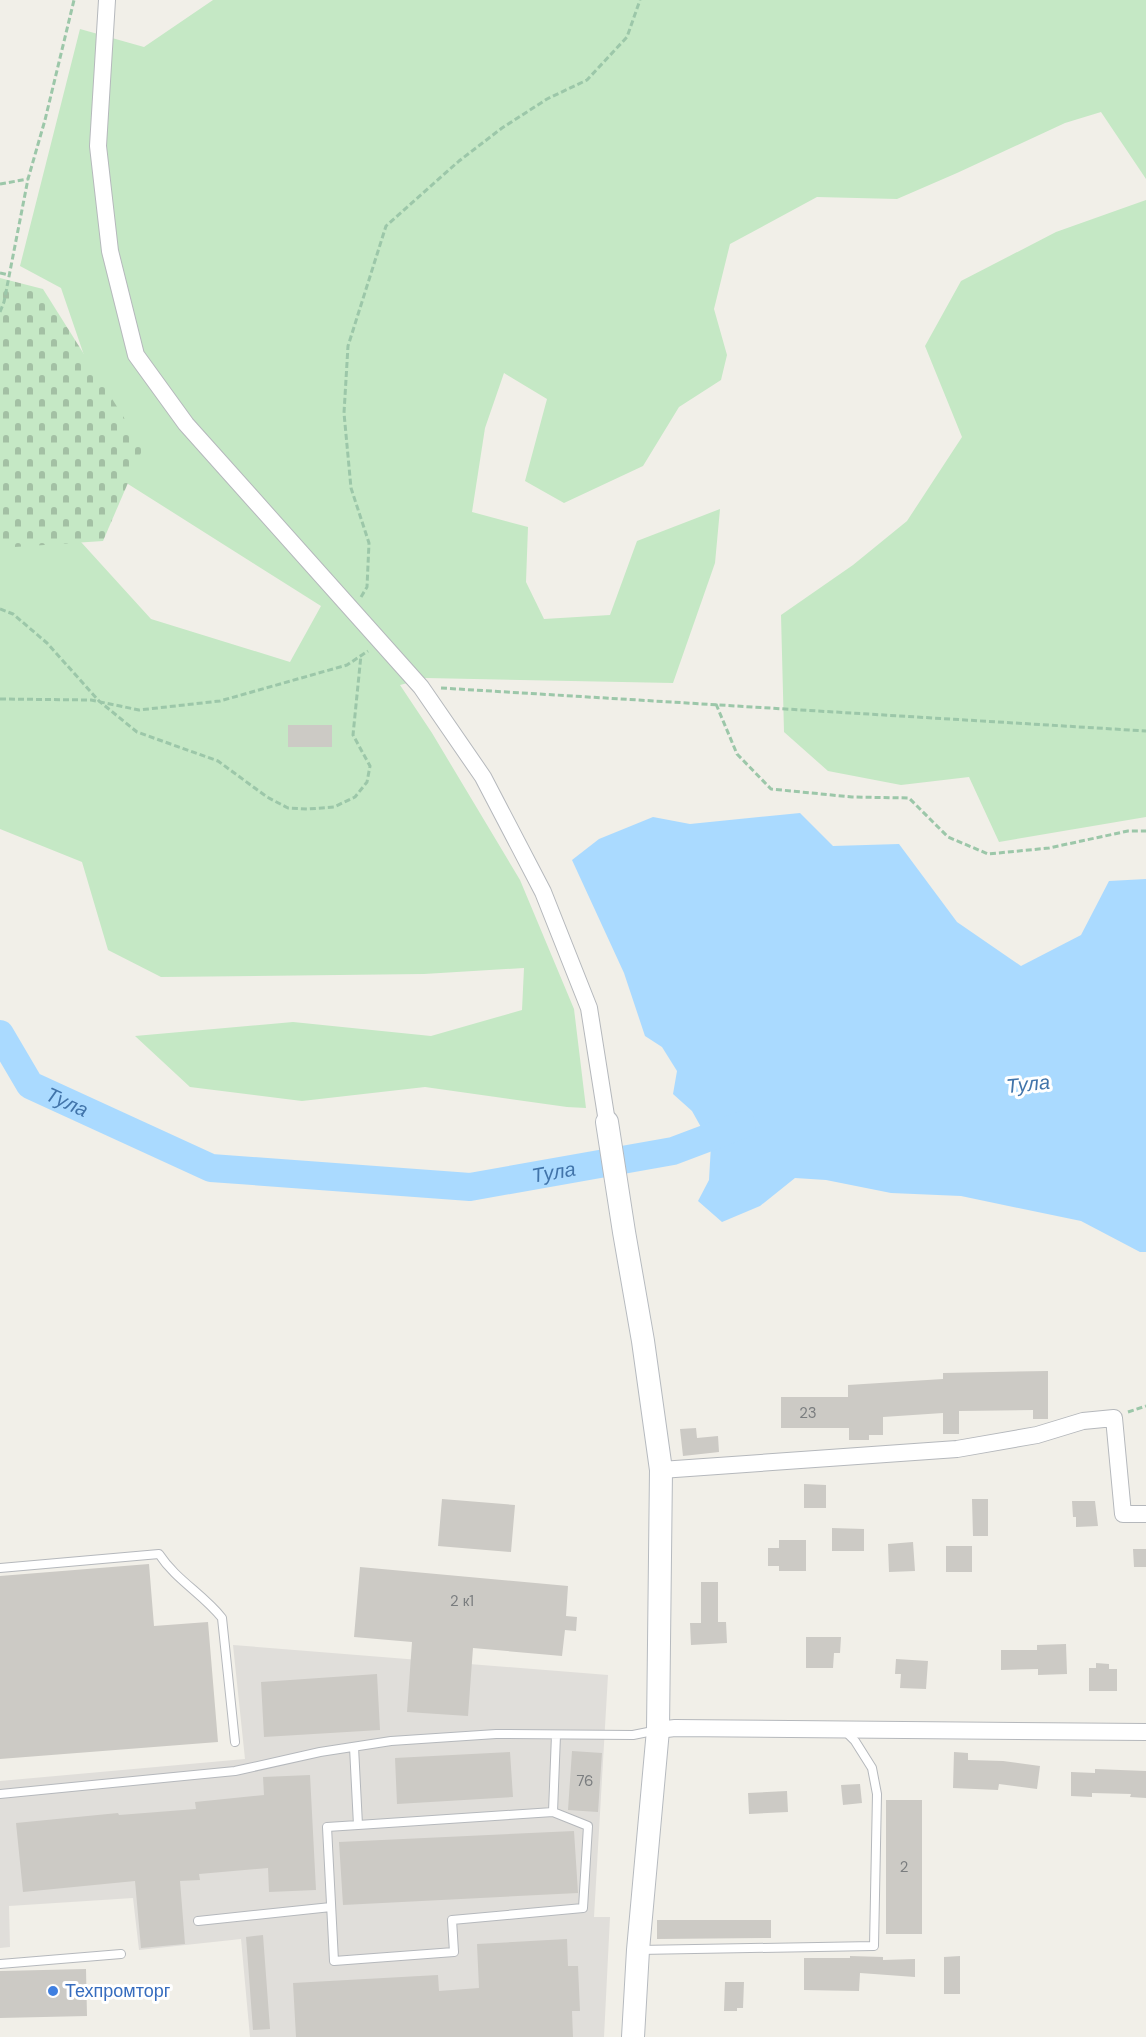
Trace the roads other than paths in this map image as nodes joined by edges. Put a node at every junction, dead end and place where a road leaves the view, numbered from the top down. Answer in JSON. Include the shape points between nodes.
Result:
{"nodes":[{"id":1,"x":107,"y":0,"type":"edge"},
{"id":2,"x":607,"y":1122,"type":"joint"},
{"id":3,"x":661,"y":1470,"type":"junction"},
{"id":4,"x":1146,"y":1514,"type":"edge"},
{"id":5,"x":0,"y":1568,"type":"edge"},
{"id":6,"x":843,"y":1729,"type":"junction"},
{"id":7,"x":658,"y":1730,"type":"junction"},
{"id":8,"x":1146,"y":1732,"type":"edge"},
{"id":9,"x":556,"y":1735,"type":"junction"},
{"id":10,"x":236,"y":1742,"type":"dead end"},
{"id":11,"x":354,"y":1747,"type":"junction"},
{"id":12,"x":0,"y":1794,"type":"edge"},
{"id":13,"x":553,"y":1812,"type":"junction"},
{"id":14,"x":358,"y":1825,"type":"junction"},
{"id":15,"x":331,"y":1907,"type":"junction"},
{"id":16,"x":198,"y":1922,"type":"dead end"},
{"id":17,"x":638,"y":1950,"type":"junction"},
{"id":18,"x":122,"y":1954,"type":"dead end"},
{"id":19,"x":0,"y":1964,"type":"edge"},
{"id":20,"x":633,"y":2037,"type":"edge"}],
"edges":[{"from":1,"to":2,"type":"street","via":[[98,147],[110,251],[136,355],[186,424],[421,687],[483,777],[543,892],[589,1008]]},
{"from":2,"to":3,"type":"street"},
{"from":3,"to":4,"type":"street","via":[[957,1449],[1037,1435],[1083,1421],[1114,1418],[1123,1514]]},
{"from":3,"to":7,"type":"street"},
{"from":5,"to":10,"type":"lane","via":[[159,1554],[169,1569],[222,1618]]},
{"from":6,"to":7,"type":"street"},
{"from":6,"to":8,"type":"street"},
{"from":6,"to":17,"type":"lane","via":[[872,1768],[877,1794],[874,1946]]},
{"from":7,"to":9,"type":"lane","via":[[633,1735]]},
{"from":7,"to":17,"type":"street"},
{"from":9,"to":11,"type":"lane","via":[[496,1734]]},
{"from":9,"to":13,"type":"lane"},
{"from":11,"to":12,"type":"lane","via":[[235,1772]]},
{"from":11,"to":14,"type":"lane"},
{"from":13,"to":14,"type":"lane"},
{"from":13,"to":15,"type":"lane","via":[[588,1826],[583,1908],[452,1920],[454,1952],[334,1961]]},
{"from":14,"to":15,"type":"lane","via":[[327,1827]]},
{"from":15,"to":16,"type":"lane"},
{"from":17,"to":20,"type":"street"},
{"from":18,"to":19,"type":"lane"}]}
